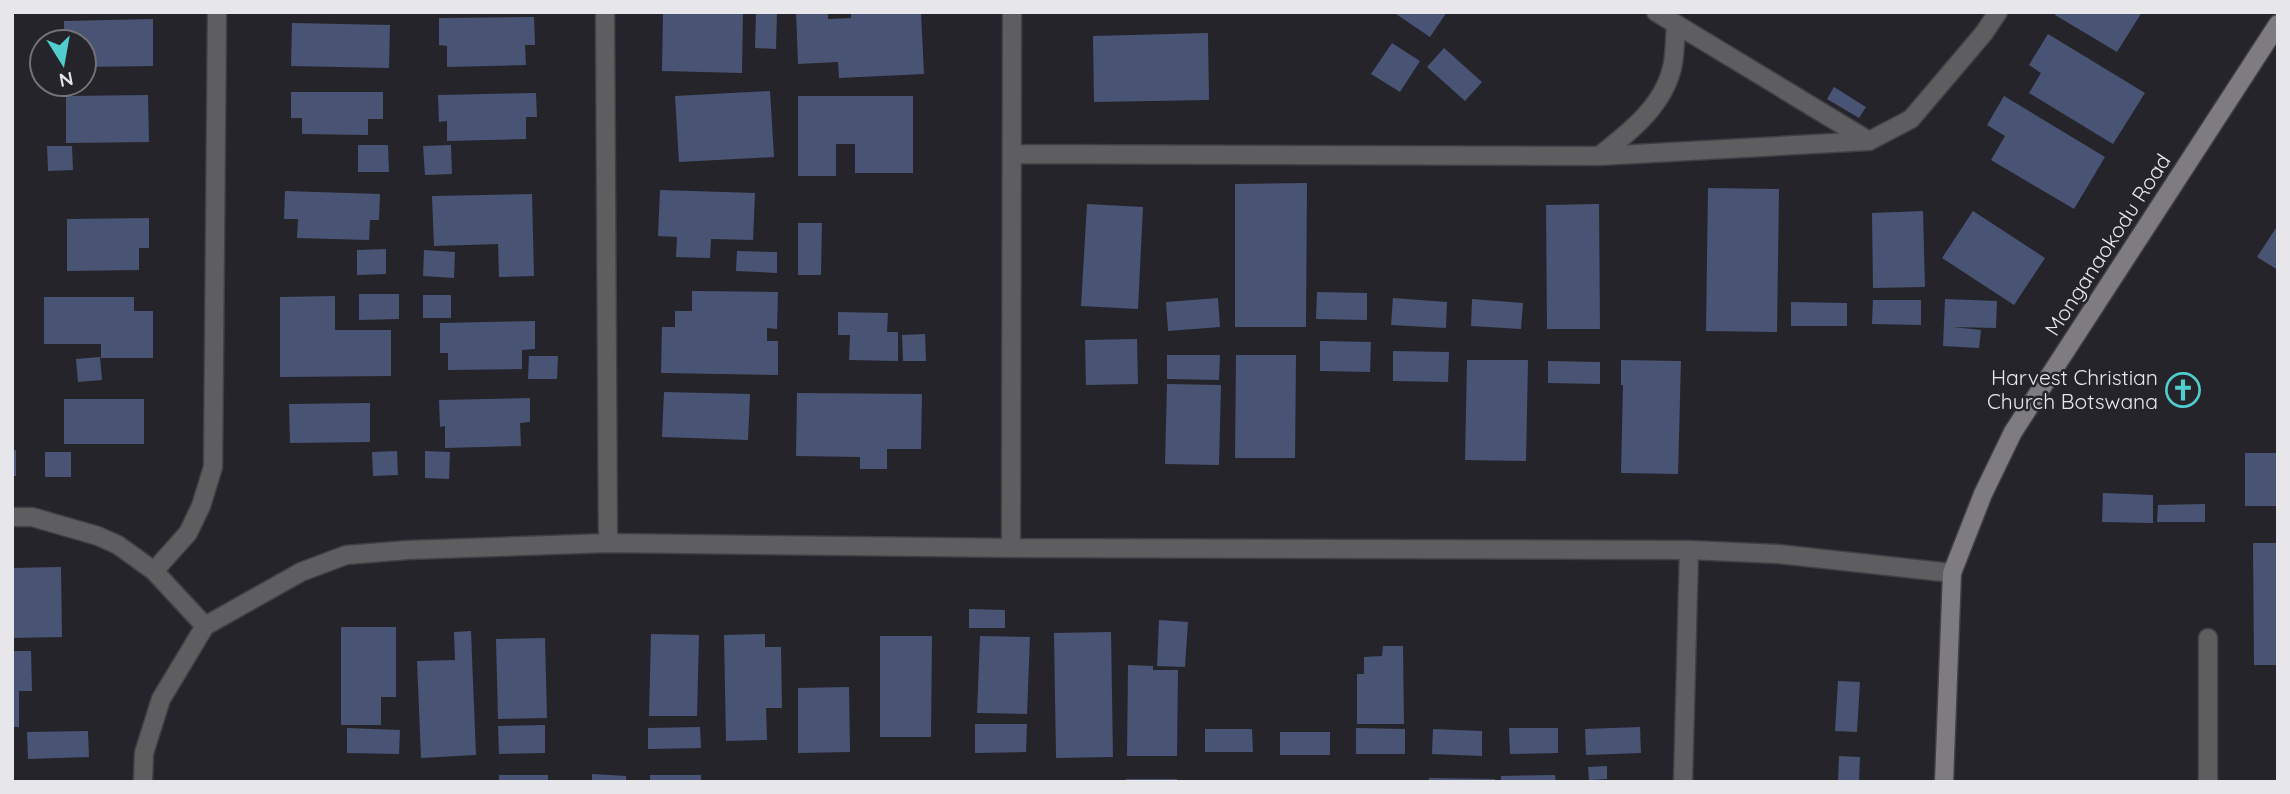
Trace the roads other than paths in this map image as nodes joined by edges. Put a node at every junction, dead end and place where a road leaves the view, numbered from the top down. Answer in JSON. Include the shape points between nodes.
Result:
{"nodes":[{"id":1,"x":218,"y":12,"type":"edge"},
{"id":2,"x":605,"y":12,"type":"edge"},
{"id":3,"x":1012,"y":12,"type":"edge"},
{"id":4,"x":1656,"y":12,"type":"edge"},
{"id":5,"x":1997,"y":12,"type":"edge"},
{"id":6,"x":2278,"y":24,"type":"edge"},
{"id":7,"x":1676,"y":25,"type":"junction"},
{"id":8,"x":1869,"y":141,"type":"junction"},
{"id":9,"x":1012,"y":154,"type":"junction"},
{"id":10,"x":1599,"y":156,"type":"junction"},
{"id":11,"x":12,"y":517,"type":"edge"},
{"id":12,"x":607,"y":543,"type":"junction"},
{"id":13,"x":1011,"y":548,"type":"junction"},
{"id":14,"x":1689,"y":550,"type":"junction"},
{"id":15,"x":154,"y":571,"type":"junction"},
{"id":16,"x":1952,"y":573,"type":"junction"},
{"id":17,"x":205,"y":626,"type":"junction"},
{"id":18,"x":2208,"y":638,"type":"dead end"},
{"id":19,"x":144,"y":782,"type":"edge"},
{"id":20,"x":1682,"y":782,"type":"edge"},
{"id":21,"x":1944,"y":782,"type":"edge"},
{"id":22,"x":2208,"y":782,"type":"edge"}],
"edges":[{"from":1,"to":15,"type":"street","via":[[213,467],[188,533]]},
{"from":2,"to":12,"type":"street"},
{"from":3,"to":9,"type":"street"},
{"from":4,"to":7,"type":"street"},
{"from":5,"to":8,"type":"street","via":[[1911,119]]},
{"from":6,"to":16,"type":"street","name":"Monganaokodu Road","via":[[2013,432]]},
{"from":7,"to":8,"type":"street"},
{"from":7,"to":10,"type":"street","via":[[1673,65],[1662,94],[1636,126]]},
{"from":8,"to":10,"type":"street"},
{"from":9,"to":10,"type":"street"},
{"from":9,"to":13,"type":"street"},
{"from":11,"to":15,"type":"street","via":[[32,517],[98,536]]},
{"from":12,"to":13,"type":"street"},
{"from":12,"to":17,"type":"street","via":[[346,555],[301,572]]},
{"from":13,"to":14,"type":"street"},
{"from":14,"to":16,"type":"street","via":[[1779,554]]},
{"from":14,"to":20,"type":"street"},
{"from":15,"to":17,"type":"street"},
{"from":16,"to":21,"type":"street","name":"Monganaokodu Road"},
{"from":17,"to":19,"type":"street","via":[[161,699],[144,753]]},
{"from":18,"to":22,"type":"street"}]}
